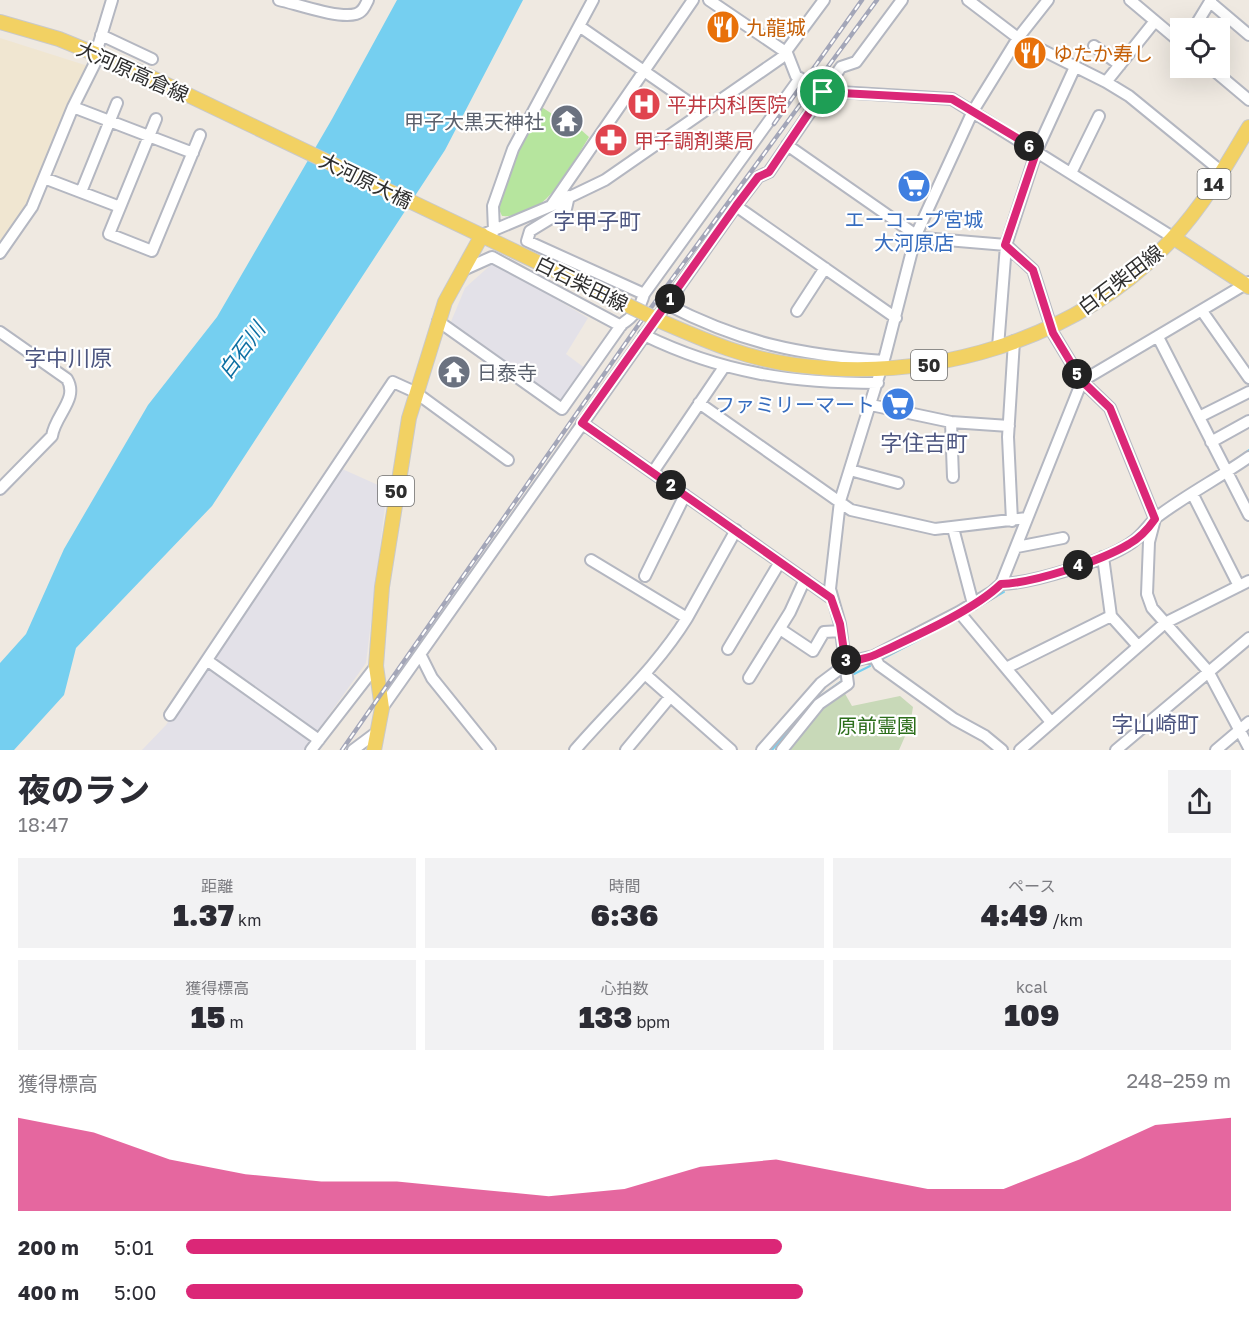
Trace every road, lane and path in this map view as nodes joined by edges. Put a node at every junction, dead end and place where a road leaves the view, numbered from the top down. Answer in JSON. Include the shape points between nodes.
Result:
{"nodes":[{"id":1,"x":112,"y":0,"type":"edge"},
{"id":2,"x":279,"y":0,"type":"edge"},
{"id":3,"x":368,"y":0,"type":"edge"},
{"id":4,"x":593,"y":0,"type":"edge"},
{"id":5,"x":693,"y":0,"type":"edge"},
{"id":6,"x":709,"y":0,"type":"edge"},
{"id":7,"x":824,"y":0,"type":"edge"},
{"id":8,"x":902,"y":0,"type":"edge"},
{"id":9,"x":968,"y":0,"type":"edge"},
{"id":10,"x":1130,"y":0,"type":"edge"},
{"id":11,"x":1210,"y":1,"type":"edge"},
{"id":12,"x":1043,"y":2,"type":"edge"},
{"id":13,"x":1200,"y":18,"type":"edge"},
{"id":14,"x":1155,"y":21,"type":"junction"},
{"id":15,"x":0,"y":22,"type":"edge"},
{"id":16,"x":579,"y":26,"type":"junction"},
{"id":17,"x":1170,"y":34,"type":"edge"},
{"id":18,"x":1249,"y":35,"type":"edge"},
{"id":19,"x":101,"y":36,"type":"junction"},
{"id":20,"x":1018,"y":38,"type":"junction"},
{"id":21,"x":1094,"y":46,"type":"dead end"},
{"id":22,"x":96,"y":53,"type":"junction"},
{"id":23,"x":787,"y":53,"type":"junction"},
{"id":24,"x":152,"y":59,"type":"dead end"},
{"id":25,"x":1120,"y":65,"type":"junction"},
{"id":26,"x":1075,"y":67,"type":"junction"},
{"id":27,"x":644,"y":71,"type":"junction"},
{"id":28,"x":800,"y":78,"type":"junction"},
{"id":29,"x":1223,"y":78,"type":"edge"},
{"id":30,"x":1106,"y":82,"type":"junction"},
{"id":31,"x":823,"y":92,"type":"junction"},
{"id":32,"x":1249,"y":100,"type":"edge"},
{"id":33,"x":117,"y":103,"type":"dead end"},
{"id":34,"x":73,"y":107,"type":"junction"},
{"id":35,"x":973,"y":111,"type":"junction"},
{"id":36,"x":703,"y":112,"type":"junction"},
{"id":37,"x":1099,"y":116,"type":"dead end"},
{"id":38,"x":156,"y":119,"type":"dead end"},
{"id":39,"x":110,"y":121,"type":"junction"},
{"id":40,"x":1249,"y":127,"type":"edge"},
{"id":41,"x":263,"y":130,"type":"joint"},
{"id":42,"x":200,"y":135,"type":"dead end"},
{"id":43,"x":149,"y":137,"type":"junction"},
{"id":44,"x":787,"y":145,"type":"junction"},
{"id":45,"x":1037,"y":150,"type":"junction"},
{"id":46,"x":193,"y":153,"type":"junction"},
{"id":47,"x":1222,"y":172,"type":"junction"},
{"id":48,"x":1071,"y":173,"type":"junction"},
{"id":49,"x":44,"y":178,"type":"junction"},
{"id":50,"x":81,"y":192,"type":"junction"},
{"id":51,"x":569,"y":196,"type":"junction"},
{"id":52,"x":551,"y":206,"type":"junction"},
{"id":53,"x":736,"y":206,"type":"junction"},
{"id":54,"x":120,"y":207,"type":"junction"},
{"id":55,"x":482,"y":232,"type":"junction"},
{"id":56,"x":916,"y":235,"type":"junction"},
{"id":57,"x":1174,"y":238,"type":"junction"},
{"id":58,"x":1005,"y":245,"type":"junction"},
{"id":59,"x":0,"y":253,"type":"edge"},
{"id":60,"x":825,"y":268,"type":"junction"},
{"id":61,"x":463,"y":270,"type":"junction"},
{"id":62,"x":1248,"y":285,"type":"edge"},
{"id":63,"x":644,"y":294,"type":"junction"},
{"id":64,"x":666,"y":304,"type":"junction"},
{"id":65,"x":797,"y":311,"type":"dead end"},
{"id":66,"x":1202,"y":311,"type":"junction"},
{"id":67,"x":896,"y":318,"type":"junction"},
{"id":68,"x":438,"y":321,"type":"junction"},
{"id":69,"x":621,"y":326,"type":"junction"},
{"id":70,"x":1050,"y":327,"type":"junction"},
{"id":71,"x":0,"y":332,"type":"edge"},
{"id":72,"x":644,"y":335,"type":"junction"},
{"id":73,"x":1158,"y":337,"type":"junction"},
{"id":74,"x":1014,"y":341,"type":"junction"},
{"id":75,"x":998,"y":347,"type":"junction"},
{"id":76,"x":724,"y":367,"type":"junction"},
{"id":77,"x":881,"y":371,"type":"junction"},
{"id":78,"x":1249,"y":378,"type":"edge"},
{"id":79,"x":1082,"y":381,"type":"junction"},
{"id":80,"x":415,"y":392,"type":"junction"},
{"id":81,"x":1249,"y":392,"type":"edge"},
{"id":82,"x":699,"y":403,"type":"junction"},
{"id":83,"x":871,"y":405,"type":"junction"},
{"id":84,"x":1199,"y":417,"type":"junction"},
{"id":85,"x":951,"y":422,"type":"junction"},
{"id":86,"x":1249,"y":422,"type":"edge"},
{"id":87,"x":582,"y":423,"type":"junction"},
{"id":88,"x":1009,"y":426,"type":"junction"},
{"id":89,"x":1211,"y":442,"type":"junction"},
{"id":90,"x":1249,"y":457,"type":"edge"},
{"id":91,"x":508,"y":460,"type":"dead end"},
{"id":92,"x":850,"y":470,"type":"junction"},
{"id":93,"x":653,"y":472,"type":"junction"},
{"id":94,"x":1227,"y":472,"type":"junction"},
{"id":95,"x":953,"y":477,"type":"dead end"},
{"id":96,"x":898,"y":483,"type":"dead end"},
{"id":97,"x":0,"y":489,"type":"edge"},
{"id":98,"x":685,"y":495,"type":"junction"},
{"id":99,"x":1193,"y":495,"type":"junction"},
{"id":100,"x":840,"y":501,"type":"junction"},
{"id":101,"x":1249,"y":515,"type":"edge"},
{"id":102,"x":1027,"y":518,"type":"junction"},
{"id":103,"x":1155,"y":519,"type":"junction"},
{"id":104,"x":1012,"y":521,"type":"junction"},
{"id":105,"x":953,"y":528,"type":"junction"},
{"id":106,"x":736,"y":530,"type":"junction"},
{"id":107,"x":1063,"y":538,"type":"dead end"},
{"id":108,"x":1017,"y":547,"type":"junction"},
{"id":109,"x":1103,"y":556,"type":"junction"},
{"id":110,"x":591,"y":560,"type":"dead end"},
{"id":111,"x":780,"y":562,"type":"junction"},
{"id":112,"x":645,"y":576,"type":"dead end"},
{"id":113,"x":805,"y":579,"type":"junction"},
{"id":114,"x":1244,"y":583,"type":"edge"},
{"id":115,"x":1001,"y":584,"type":"junction"},
{"id":116,"x":831,"y":598,"type":"junction"},
{"id":117,"x":973,"y":604,"type":"junction"},
{"id":118,"x":959,"y":612,"type":"junction"},
{"id":119,"x":1111,"y":616,"type":"junction"},
{"id":120,"x":687,"y":618,"type":"junction"},
{"id":121,"x":1165,"y":623,"type":"junction"},
{"id":122,"x":780,"y":629,"type":"junction"},
{"id":123,"x":841,"y":631,"type":"junction"},
{"id":124,"x":1249,"y":638,"type":"edge"},
{"id":125,"x":1138,"y":646,"type":"junction"},
{"id":126,"x":728,"y":649,"type":"dead end"},
{"id":127,"x":420,"y":654,"type":"junction"},
{"id":128,"x":874,"y":656,"type":"junction"},
{"id":129,"x":208,"y":661,"type":"junction"},
{"id":130,"x":846,"y":665,"type":"junction"},
{"id":131,"x":376,"y":666,"type":"junction"},
{"id":132,"x":1006,"y":668,"type":"junction"},
{"id":133,"x":1208,"y":671,"type":"junction"},
{"id":134,"x":646,"y":675,"type":"junction"},
{"id":135,"x":749,"y":678,"type":"dead end"},
{"id":136,"x":670,"y":696,"type":"junction"},
{"id":137,"x":382,"y":708,"type":"junction"},
{"id":138,"x":170,"y":715,"type":"dead end"},
{"id":139,"x":1051,"y":722,"type":"junction"},
{"id":140,"x":1249,"y":722,"type":"edge"},
{"id":141,"x":1239,"y":730,"type":"junction"},
{"id":142,"x":377,"y":732,"type":"junction"},
{"id":143,"x":319,"y":740,"type":"junction"},
{"id":144,"x":1249,"y":748,"type":"edge"},
{"id":145,"x":488,"y":749,"type":"edge"},
{"id":146,"x":311,"y":750,"type":"edge"},
{"id":147,"x":353,"y":750,"type":"edge"},
{"id":148,"x":374,"y":750,"type":"edge"},
{"id":149,"x":575,"y":750,"type":"edge"},
{"id":150,"x":626,"y":750,"type":"edge"},
{"id":151,"x":730,"y":750,"type":"edge"},
{"id":152,"x":762,"y":750,"type":"edge"},
{"id":153,"x":782,"y":750,"type":"edge"},
{"id":154,"x":1002,"y":750,"type":"edge"},
{"id":155,"x":1020,"y":750,"type":"edge"},
{"id":156,"x":1116,"y":750,"type":"edge"},
{"id":157,"x":1216,"y":750,"type":"edge"}],
"edges":[{"from":1,"to":19,"type":"street"},
{"from":2,"to":3,"type":"street","via":[[355,15],[364,10]]},
{"from":4,"to":16,"type":"street"},
{"from":5,"to":27,"type":"street"},
{"from":6,"to":23,"type":"street"},
{"from":7,"to":23,"type":"street"},
{"from":8,"to":31,"type":"street","via":[[856,62],[841,67]]},
{"from":9,"to":20,"type":"street"},
{"from":10,"to":14,"type":"street"},
{"from":11,"to":13,"type":"street"},
{"from":11,"to":18,"type":"street"},
{"from":12,"to":20,"type":"street"},
{"from":14,"to":17,"type":"street"},
{"from":14,"to":25,"type":"street"},
{"from":15,"to":22,"type":"main road","name":"大河原高倉線"},
{"from":16,"to":27,"type":"street"},
{"from":16,"to":55,"type":"street","via":[[504,172]]},
{"from":19,"to":22,"type":"street"},
{"from":19,"to":24,"type":"street"},
{"from":20,"to":26,"type":"street"},
{"from":20,"to":35,"type":"street"},
{"from":21,"to":25,"type":"street"},
{"from":22,"to":34,"type":"street"},
{"from":22,"to":41,"type":"main road","name":"大河原高倉線"},
{"from":23,"to":28,"type":"street"},
{"from":23,"to":36,"type":"street"},
{"from":25,"to":30,"type":"street"},
{"from":26,"to":30,"type":"street"},
{"from":26,"to":45,"type":"street"},
{"from":27,"to":36,"type":"street"},
{"from":27,"to":52,"type":"street"},
{"from":28,"to":31,"type":"street"},
{"from":28,"to":63,"type":"street"},
{"from":29,"to":32,"type":"street"},
{"from":30,"to":47,"type":"street","via":[[1129,96]]},
{"from":31,"to":35,"type":"street","via":[[945,98]]},
{"from":31,"to":44,"type":"street"},
{"from":33,"to":39,"type":"street"},
{"from":34,"to":39,"type":"street"},
{"from":34,"to":49,"type":"street"},
{"from":35,"to":45,"type":"street"},
{"from":35,"to":56,"type":"street"},
{"from":36,"to":51,"type":"street","via":[[605,180]]},
{"from":37,"to":48,"type":"street"},
{"from":38,"to":43,"type":"street"},
{"from":39,"to":43,"type":"street"},
{"from":39,"to":50,"type":"street"},
{"from":40,"to":47,"type":"main road","number":"14"},
{"from":41,"to":55,"type":"main road","name":"大河原大橋"},
{"from":42,"to":46,"type":"street"},
{"from":43,"to":46,"type":"street"},
{"from":43,"to":54,"type":"street"},
{"from":44,"to":53,"type":"street","via":[[769,172],[758,177]]},
{"from":44,"to":56,"type":"street"},
{"from":45,"to":48,"type":"street"},
{"from":45,"to":58,"type":"street"},
{"from":46,"to":54,"type":"street","via":[[152,251],[109,234]]},
{"from":47,"to":57,"type":"main road","number":"14"},
{"from":48,"to":57,"type":"street"},
{"from":49,"to":50,"type":"street"},
{"from":49,"to":59,"type":"street","via":[[32,207]]},
{"from":50,"to":54,"type":"street"},
{"from":51,"to":52,"type":"street"},
{"from":51,"to":63,"type":"street","via":[[566,209],[530,231],[527,241]]},
{"from":52,"to":55,"type":"street"},
{"from":53,"to":60,"type":"street"},
{"from":53,"to":64,"type":"street"},
{"from":55,"to":61,"type":"main road","number":"50"},
{"from":55,"to":77,"type":"main road","name":"白石柴田線","number":"50","bridge":true,"via":[[717,346],[794,365]]},
{"from":56,"to":58,"type":"street"},
{"from":56,"to":67,"type":"street"},
{"from":57,"to":62,"type":"main road"},
{"from":57,"to":70,"type":"main road","name":"白石柴田線","number":"50","via":[[1115,288]]},
{"from":58,"to":70,"type":"street","via":[[1033,270]]},
{"from":58,"to":75,"type":"street"},
{"from":60,"to":65,"type":"street"},
{"from":60,"to":67,"type":"street"},
{"from":61,"to":68,"type":"main road","number":"50"},
{"from":61,"to":69,"type":"street","via":[[492,257]]},
{"from":62,"to":66,"type":"street"},
{"from":63,"to":69,"type":"street","via":[[642,303]]},
{"from":64,"to":72,"type":"street"},
{"from":64,"to":77,"type":"street","via":[[707,325],[768,346],[837,358]]},
{"from":66,"to":73,"type":"street"},
{"from":66,"to":78,"type":"street"},
{"from":67,"to":77,"type":"street"},
{"from":68,"to":69,"type":"street","via":[[562,409]]},
{"from":68,"to":80,"type":"main road","number":"50"},
{"from":70,"to":74,"type":"main road","name":"白石柴田線","number":"50"},
{"from":70,"to":79,"type":"street"},
{"from":71,"to":97,"type":"street","via":[[67,379],[72,387],[71,398],[54,425],[52,436]]},
{"from":72,"to":76,"type":"street"},
{"from":72,"to":87,"type":"street"},
{"from":73,"to":79,"type":"street"},
{"from":73,"to":84,"type":"street"},
{"from":74,"to":75,"type":"main road","name":"白石柴田線","number":"50"},
{"from":74,"to":88,"type":"street"},
{"from":75,"to":77,"type":"main road","name":"白石柴田線","number":"50","via":[[928,365]]},
{"from":76,"to":77,"type":"street","via":[[810,382]]},
{"from":76,"to":82,"type":"street"},
{"from":77,"to":83,"type":"street"},
{"from":79,"to":102,"type":"street"},
{"from":79,"to":103,"type":"street","via":[[1110,408]]},
{"from":80,"to":91,"type":"street"},
{"from":80,"to":129,"type":"street","via":[[393,382]]},
{"from":80,"to":131,"type":"main road","number":"50","via":[[393,507]]},
{"from":81,"to":84,"type":"street"},
{"from":82,"to":93,"type":"street"},
{"from":82,"to":100,"type":"street"},
{"from":83,"to":85,"type":"street"},
{"from":83,"to":92,"type":"street"},
{"from":84,"to":89,"type":"street"},
{"from":85,"to":88,"type":"street"},
{"from":85,"to":95,"type":"street"},
{"from":86,"to":89,"type":"street"},
{"from":87,"to":93,"type":"street"},
{"from":87,"to":127,"type":"street"},
{"from":88,"to":104,"type":"street"},
{"from":89,"to":94,"type":"street"},
{"from":90,"to":94,"type":"street"},
{"from":92,"to":96,"type":"street"},
{"from":92,"to":100,"type":"street"},
{"from":93,"to":98,"type":"street"},
{"from":94,"to":99,"type":"street"},
{"from":94,"to":101,"type":"street"},
{"from":98,"to":106,"type":"street"},
{"from":98,"to":112,"type":"street"},
{"from":99,"to":103,"type":"street"},
{"from":99,"to":114,"type":"street"},
{"from":100,"to":105,"type":"street","via":[[850,510],[935,529]]},
{"from":100,"to":116,"type":"street"},
{"from":102,"to":104,"type":"street"},
{"from":102,"to":108,"type":"street"},
{"from":103,"to":109,"type":"street","via":[[1129,544]]},
{"from":103,"to":121,"type":"street","via":[[1149,542],[1148,594],[1152,608]]},
{"from":104,"to":105,"type":"street"},
{"from":105,"to":117,"type":"street"},
{"from":106,"to":111,"type":"street"},
{"from":106,"to":120,"type":"street"},
{"from":107,"to":108,"type":"street"},
{"from":108,"to":115,"type":"street"},
{"from":109,"to":115,"type":"street","via":[[1026,581]]},
{"from":109,"to":119,"type":"street"},
{"from":110,"to":120,"type":"street"},
{"from":111,"to":113,"type":"street"},
{"from":111,"to":126,"type":"street"},
{"from":113,"to":116,"type":"street"},
{"from":113,"to":122,"type":"street"},
{"from":114,"to":121,"type":"street"},
{"from":115,"to":117,"type":"street"},
{"from":116,"to":123,"type":"street"},
{"from":117,"to":118,"type":"street"},
{"from":118,"to":128,"type":"street"},
{"from":118,"to":132,"type":"street"},
{"from":119,"to":125,"type":"street"},
{"from":119,"to":132,"type":"street"},
{"from":120,"to":134,"type":"street"},
{"from":121,"to":125,"type":"street"},
{"from":121,"to":133,"type":"street"},
{"from":122,"to":123,"type":"street","via":[[813,651],[824,632]]},
{"from":122,"to":135,"type":"street"},
{"from":123,"to":130,"type":"street"},
{"from":124,"to":133,"type":"street"},
{"from":125,"to":139,"type":"street"},
{"from":127,"to":137,"type":"street"},
{"from":127,"to":145,"type":"street","via":[[432,678]]},
{"from":128,"to":130,"type":"street"},
{"from":128,"to":154,"type":"street","via":[[879,665]]},
{"from":129,"to":138,"type":"street"},
{"from":129,"to":143,"type":"street"},
{"from":130,"to":152,"type":"street","via":[[821,683]]},
{"from":130,"to":153,"type":"street","via":[[848,684],[819,704]]},
{"from":131,"to":137,"type":"main road","number":"50"},
{"from":131,"to":143,"type":"street"},
{"from":132,"to":139,"type":"street"},
{"from":133,"to":141,"type":"street"},
{"from":133,"to":156,"type":"street"},
{"from":134,"to":136,"type":"street"},
{"from":134,"to":149,"type":"street"},
{"from":136,"to":150,"type":"street"},
{"from":136,"to":151,"type":"street"},
{"from":137,"to":142,"type":"main road","number":"50"},
{"from":139,"to":155,"type":"street"},
{"from":140,"to":141,"type":"street"},
{"from":141,"to":144,"type":"street"},
{"from":141,"to":157,"type":"street"},
{"from":142,"to":147,"type":"street"},
{"from":142,"to":148,"type":"main road","number":"50"},
{"from":143,"to":146,"type":"street"}]}
